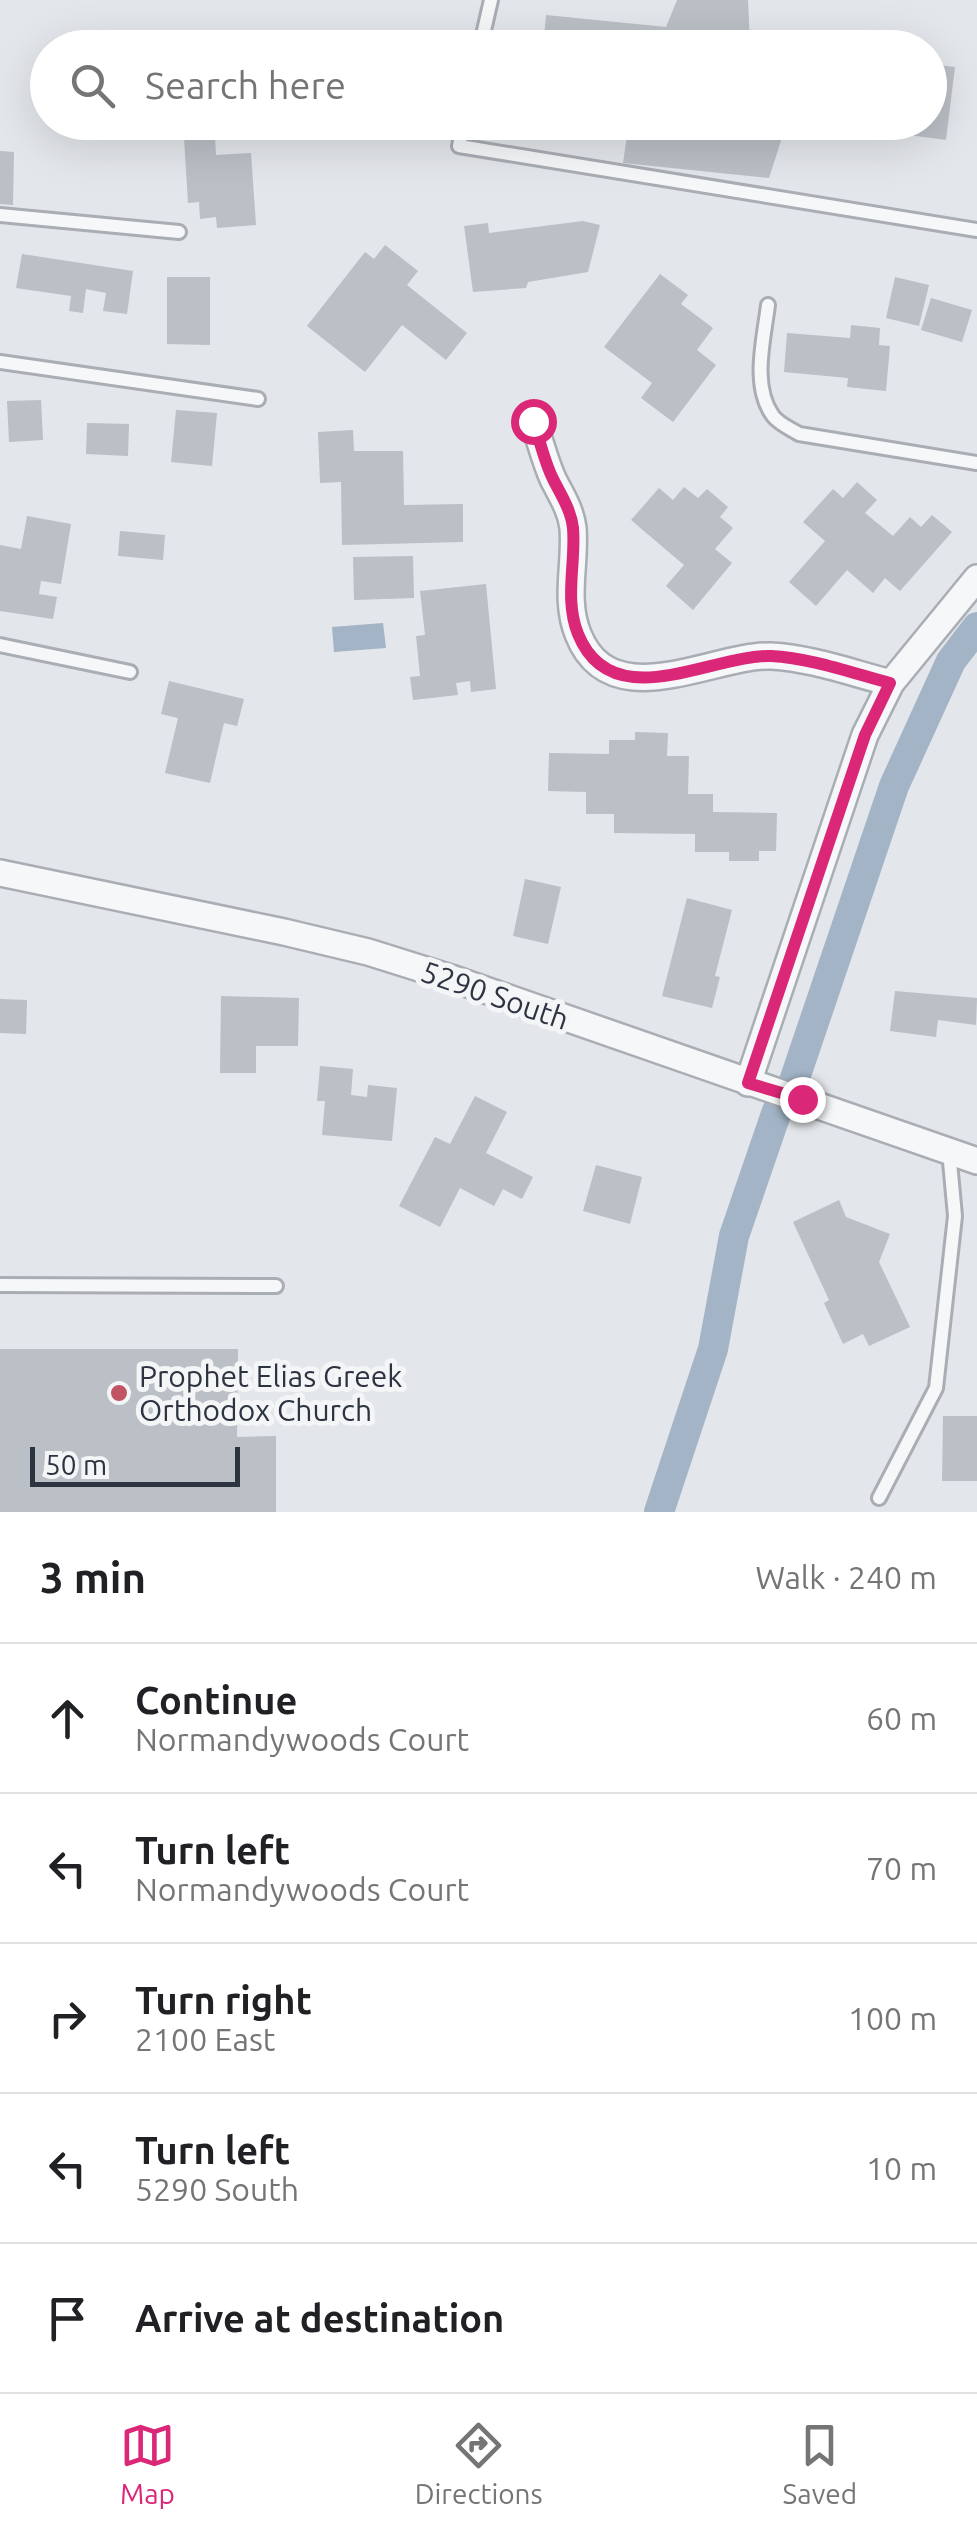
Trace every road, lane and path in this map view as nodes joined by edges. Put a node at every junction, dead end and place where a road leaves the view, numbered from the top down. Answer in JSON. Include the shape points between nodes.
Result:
{"nodes":[{"id":1,"x":491,"y":0,"type":"edge"},
{"id":2,"x":484,"y":30,"type":"edge"},
{"id":3,"x":460,"y":140,"type":"edge"},
{"id":4,"x":0,"y":216,"type":"edge"},
{"id":5,"x":977,"y":230,"type":"edge"},
{"id":6,"x":179,"y":232,"type":"dead end"},
{"id":7,"x":768,"y":306,"type":"dead end"},
{"id":8,"x":0,"y":362,"type":"edge"},
{"id":9,"x":258,"y":399,"type":"dead end"},
{"id":10,"x":533,"y":421,"type":"dead end"},
{"id":11,"x":977,"y":464,"type":"edge"},
{"id":12,"x":977,"y":578,"type":"edge"},
{"id":13,"x":0,"y":645,"type":"edge"},
{"id":14,"x":130,"y":672,"type":"dead end"},
{"id":15,"x":890,"y":683,"type":"junction"},
{"id":16,"x":0,"y":873,"type":"edge"},
{"id":17,"x":748,"y":1083,"type":"junction"},
{"id":18,"x":948,"y":1149,"type":"junction"},
{"id":19,"x":977,"y":1161,"type":"edge"},
{"id":20,"x":0,"y":1285,"type":"edge"},
{"id":21,"x":276,"y":1286,"type":"dead end"},
{"id":22,"x":878,"y":1498,"type":"dead end"}],
"edges":[{"from":1,"to":2,"type":"lane"},
{"from":3,"to":5,"type":"lane","via":[[459,146]]},
{"from":4,"to":6,"type":"lane"},
{"from":7,"to":11,"type":"lane","via":[[760,367],[775,420],[799,434]]},
{"from":8,"to":9,"type":"lane"},
{"from":10,"to":15,"type":"street","via":[[573,525],[573,619],[605,668],[661,678],[772,656]]},
{"from":12,"to":15,"type":"street"},
{"from":13,"to":14,"type":"lane"},
{"from":15,"to":17,"type":"street","via":[[865,735]]},
{"from":16,"to":17,"type":"street","name":"5290 South","via":[[368,952]]},
{"from":17,"to":18,"type":"street","name":"5290 South"},
{"from":18,"to":19,"type":"street","name":"5290 South"},
{"from":18,"to":22,"type":"lane","via":[[956,1216],[936,1388]]},
{"from":20,"to":21,"type":"lane"}]}
